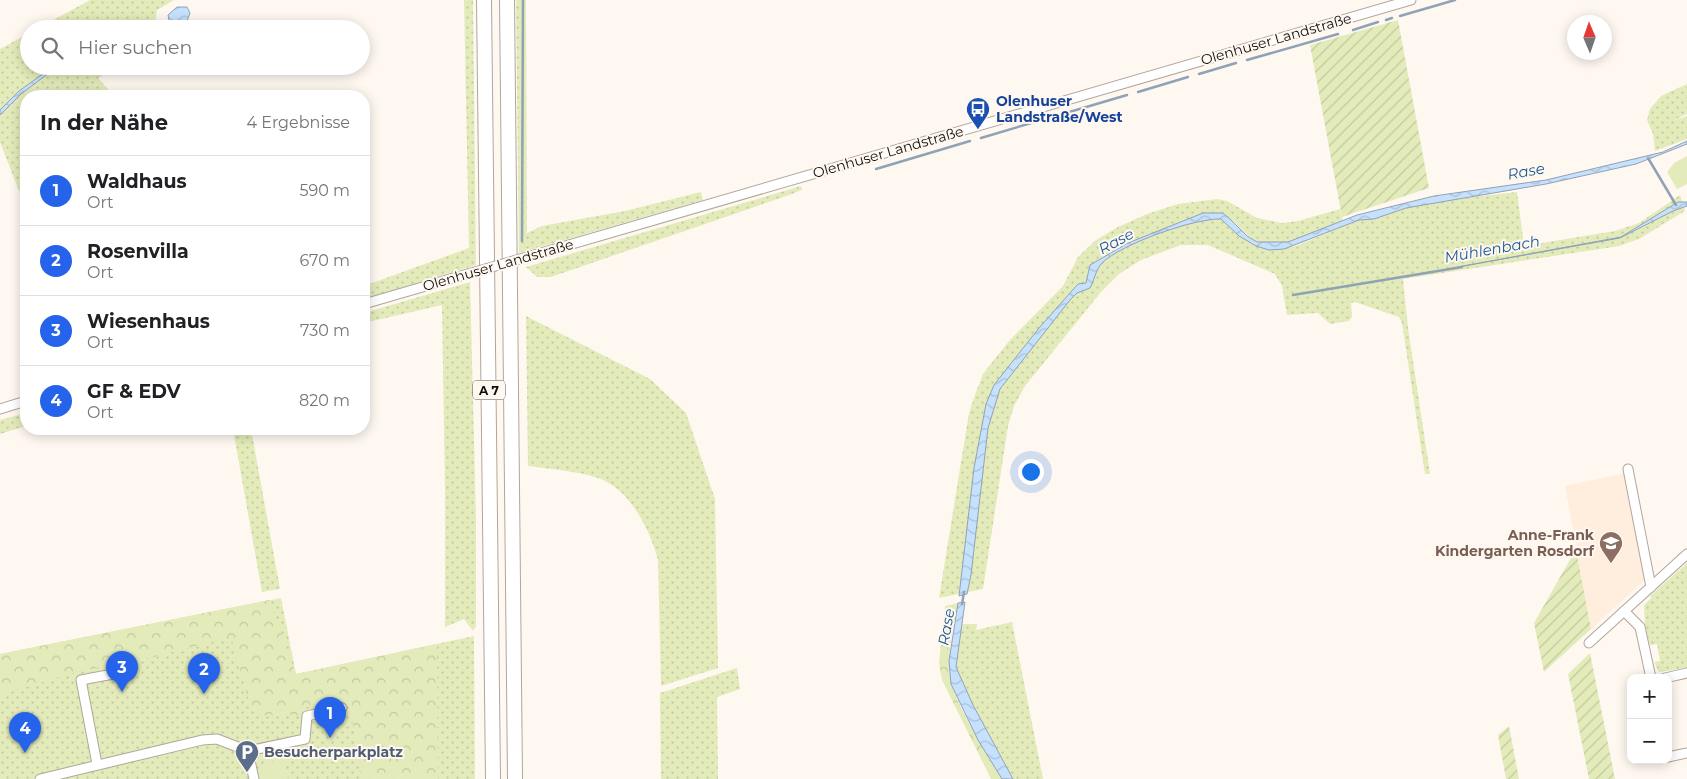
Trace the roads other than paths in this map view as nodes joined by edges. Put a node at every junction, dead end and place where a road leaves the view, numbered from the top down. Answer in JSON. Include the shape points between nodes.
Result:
{"nodes":[{"id":1,"x":484,"y":0,"type":"edge"},
{"id":2,"x":507,"y":0,"type":"edge"},
{"id":3,"x":1411,"y":0,"type":"edge"},
{"id":4,"x":370,"y":302,"type":"edge"},
{"id":5,"x":20,"y":403,"type":"edge"},
{"id":6,"x":0,"y":409,"type":"edge"},
{"id":7,"x":1628,"y":469,"type":"dead end"},
{"id":8,"x":1687,"y":554,"type":"edge"},
{"id":9,"x":1651,"y":587,"type":"junction"},
{"id":10,"x":1624,"y":611,"type":"junction"},
{"id":11,"x":1589,"y":643,"type":"dead end"},
{"id":12,"x":1687,"y":673,"type":"edge"},
{"id":13,"x":113,"y":674,"type":"dead end"},
{"id":14,"x":1650,"y":674,"type":"edge"},
{"id":15,"x":1672,"y":676,"type":"edge"},
{"id":16,"x":342,"y":708,"type":"dead end"},
{"id":17,"x":248,"y":751,"type":"junction"},
{"id":18,"x":1687,"y":753,"type":"edge"},
{"id":19,"x":1672,"y":756,"type":"edge"},
{"id":20,"x":97,"y":764,"type":"junction"},
{"id":21,"x":68,"y":776,"type":"edge"},
{"id":22,"x":40,"y":779,"type":"edge"},
{"id":23,"x":254,"y":779,"type":"edge"},
{"id":24,"x":493,"y":779,"type":"edge"},
{"id":25,"x":515,"y":779,"type":"edge"}],
"edges":[{"from":1,"to":24,"type":"highway","number":"A 7"},
{"from":2,"to":25,"type":"highway","number":"A 7"},
{"from":3,"to":4,"type":"street","name":"Olenhuser Landstraße","bridge":true},
{"from":5,"to":6,"type":"street"},
{"from":7,"to":9,"type":"street"},
{"from":8,"to":9,"type":"street"},
{"from":9,"to":10,"type":"street"},
{"from":10,"to":11,"type":"street"},
{"from":10,"to":14,"type":"street","via":[[1640,627]]},
{"from":12,"to":15,"type":"street"},
{"from":13,"to":20,"type":"street","via":[[81,680]]},
{"from":16,"to":17,"type":"street","via":[[307,716],[305,739]]},
{"from":17,"to":20,"type":"street","via":[[222,740],[209,739]]},
{"from":17,"to":23,"type":"street"},
{"from":18,"to":19,"type":"street"},
{"from":20,"to":21,"type":"street"},
{"from":21,"to":22,"type":"street"}]}
